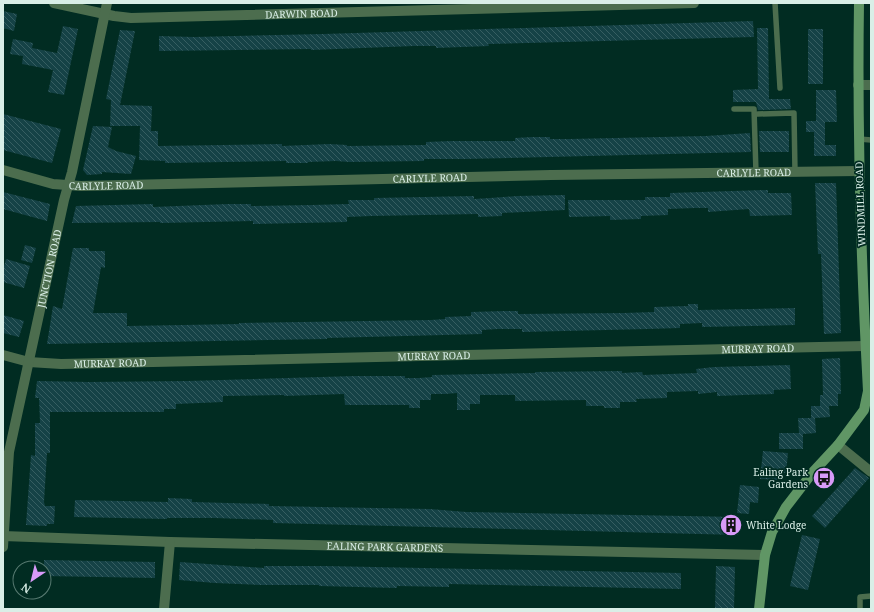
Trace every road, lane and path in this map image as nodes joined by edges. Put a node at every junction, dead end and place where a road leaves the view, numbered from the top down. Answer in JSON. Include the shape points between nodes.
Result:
{"nodes":[{"id":1,"x":54,"y":3,"type":"edge"},
{"id":2,"x":107,"y":3,"type":"edge"},
{"id":3,"x":694,"y":3,"type":"edge"},
{"id":4,"x":775,"y":3,"type":"edge"},
{"id":5,"x":859,"y":3,"type":"edge"},
{"id":6,"x":105,"y":14,"type":"junction"},
{"id":7,"x":858,"y":85,"type":"junction"},
{"id":8,"x":871,"y":85,"type":"edge"},
{"id":9,"x":780,"y":88,"type":"dead end"},
{"id":10,"x":734,"y":109,"type":"dead end"},
{"id":11,"x":758,"y":114,"type":"dead end"},
{"id":12,"x":859,"y":139,"type":"junction"},
{"id":13,"x":871,"y":140,"type":"edge"},
{"id":14,"x":3,"y":170,"type":"edge"},
{"id":15,"x":859,"y":171,"type":"junction"},
{"id":16,"x":795,"y":172,"type":"junction"},
{"id":17,"x":756,"y":173,"type":"junction"},
{"id":18,"x":68,"y":186,"type":"junction"},
{"id":19,"x":865,"y":346,"type":"junction"},
{"id":20,"x":3,"y":355,"type":"edge"},
{"id":21,"x":29,"y":362,"type":"junction"},
{"id":22,"x":838,"y":445,"type":"junction"},
{"id":23,"x":871,"y":472,"type":"edge"},
{"id":24,"x":4,"y":536,"type":"edge"},
{"id":25,"x":170,"y":542,"type":"junction"},
{"id":26,"x":3,"y":547,"type":"edge"},
{"id":27,"x":765,"y":555,"type":"junction"},
{"id":28,"x":871,"y":596,"type":"edge"},
{"id":29,"x":164,"y":609,"type":"edge"},
{"id":30,"x":759,"y":609,"type":"edge"},
{"id":31,"x":860,"y":609,"type":"edge"}],
"edges":[{"from":1,"to":6,"type":"street","name":"DARWIN ROAD"},
{"from":2,"to":6,"type":"street","name":"JUNCTION ROAD"},
{"from":3,"to":6,"type":"street","name":"DARWIN ROAD","via":[[130,18]]},
{"from":4,"to":9,"type":"lane"},
{"from":5,"to":7,"type":"main road","name":"WINDMILL ROAD"},
{"from":6,"to":18,"type":"street","name":"JUNCTION ROAD"},
{"from":7,"to":8,"type":"street"},
{"from":7,"to":12,"type":"main road","name":"WINDMILL ROAD"},
{"from":10,"to":17,"type":"lane","via":[[754,109]]},
{"from":11,"to":16,"type":"lane","via":[[794,112]]},
{"from":12,"to":13,"type":"lane"},
{"from":12,"to":15,"type":"main road","name":"WINDMILL ROAD"},
{"from":14,"to":18,"type":"street","name":"CARLYLE ROAD"},
{"from":15,"to":16,"type":"street","name":"CARLYLE ROAD"},
{"from":15,"to":19,"type":"main road","name":"WINDMILL ROAD"},
{"from":16,"to":17,"type":"street","name":"CARLYLE ROAD"},
{"from":17,"to":18,"type":"street","name":"CARLYLE ROAD"},
{"from":18,"to":21,"type":"street","name":"JUNCTION ROAD"},
{"from":19,"to":21,"type":"street","name":"MURRAY ROAD","via":[[61,364]]},
{"from":19,"to":22,"type":"main road","name":"WINDMILL ROAD","via":[[868,391],[864,410]]},
{"from":20,"to":21,"type":"street","name":"MURRAY ROAD"},
{"from":21,"to":24,"type":"street","name":"JUNCTION ROAD","via":[[9,452]]},
{"from":22,"to":23,"type":"street"},
{"from":22,"to":27,"type":"main road","name":"WINDMILL ROAD","via":[[786,507],[772,532]]},
{"from":24,"to":25,"type":"street","name":"EALING PARK GARDENS"},
{"from":24,"to":26,"type":"street","name":"JUNCTION ROAD"},
{"from":25,"to":27,"type":"street","name":"EALING PARK GARDENS"},
{"from":25,"to":29,"type":"street"},
{"from":27,"to":30,"type":"main road","name":"WINDMILL ROAD"},
{"from":28,"to":31,"type":"lane","via":[[860,597]]}]}
